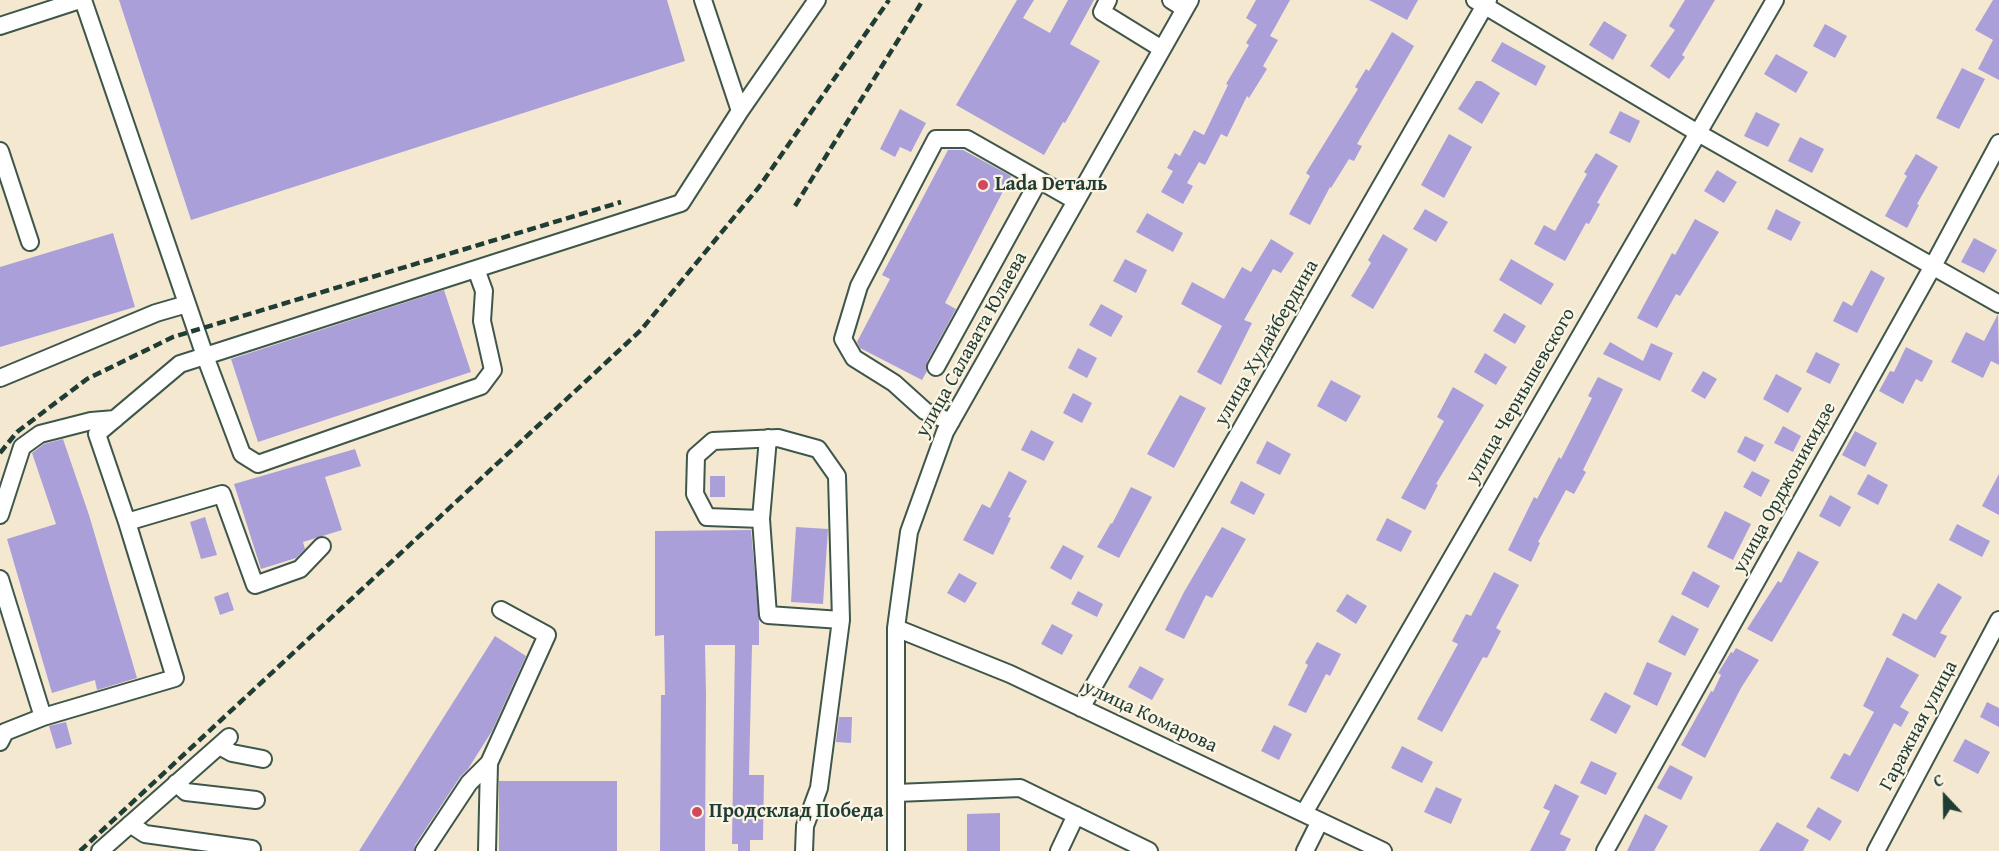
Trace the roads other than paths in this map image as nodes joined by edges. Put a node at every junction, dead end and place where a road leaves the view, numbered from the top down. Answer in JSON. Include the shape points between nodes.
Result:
{"nodes":[{"id":1,"x":81,"y":0,"type":"edge"},
{"id":2,"x":704,"y":0,"type":"edge"},
{"id":3,"x":817,"y":0,"type":"edge"},
{"id":4,"x":1108,"y":0,"type":"edge"},
{"id":5,"x":1775,"y":0,"type":"edge"},
{"id":6,"x":1483,"y":2,"type":"edge"},
{"id":7,"x":1182,"y":3,"type":"edge"},
{"id":8,"x":0,"y":27,"type":"edge"},
{"id":9,"x":1162,"y":49,"type":"junction"},
{"id":10,"x":740,"y":111,"type":"junction"},
{"id":11,"x":1698,"y":133,"type":"junction"},
{"id":12,"x":1999,"y":143,"type":"edge"},
{"id":13,"x":0,"y":151,"type":"edge"},
{"id":14,"x":1039,"y":180,"type":"junction"},
{"id":15,"x":1076,"y":201,"type":"junction"},
{"id":16,"x":30,"y":242,"type":"dead end"},
{"id":17,"x":1933,"y":266,"type":"junction"},
{"id":18,"x":476,"y":269,"type":"junction"},
{"id":19,"x":187,"y":304,"type":"junction"},
{"id":20,"x":1999,"y":304,"type":"edge"},
{"id":21,"x":205,"y":356,"type":"junction"},
{"id":22,"x":936,"y":367,"type":"dead end"},
{"id":23,"x":0,"y":378,"type":"edge"},
{"id":24,"x":115,"y":419,"type":"junction"},
{"id":25,"x":951,"y":422,"type":"junction"},
{"id":26,"x":768,"y":438,"type":"junction"},
{"id":27,"x":0,"y":515,"type":"edge"},
{"id":28,"x":762,"y":519,"type":"junction"},
{"id":29,"x":127,"y":522,"type":"junction"},
{"id":30,"x":322,"y":546,"type":"dead end"},
{"id":31,"x":0,"y":579,"type":"edge"},
{"id":32,"x":501,"y":610,"type":"dead end"},
{"id":33,"x":841,"y":620,"type":"junction"},
{"id":34,"x":1999,"y":620,"type":"edge"},
{"id":35,"x":896,"y":628,"type":"junction"},
{"id":36,"x":1081,"y":708,"type":"junction"},
{"id":37,"x":43,"y":717,"type":"junction"},
{"id":38,"x":0,"y":742,"type":"edge"},
{"id":39,"x":263,"y":759,"type":"dead end"},
{"id":40,"x":489,"y":763,"type":"junction"},
{"id":41,"x":176,"y":783,"type":"junction"},
{"id":42,"x":896,"y":793,"type":"junction"},
{"id":43,"x":256,"y":801,"type":"dead end"},
{"id":44,"x":1304,"y":813,"type":"junction"},
{"id":45,"x":1076,"y":815,"type":"junction"},
{"id":46,"x":1320,"y":821,"type":"junction"},
{"id":47,"x":130,"y":824,"type":"junction"},
{"id":48,"x":252,"y":849,"type":"dead end"},
{"id":49,"x":1144,"y":850,"type":"edge"},
{"id":50,"x":100,"y":851,"type":"edge"},
{"id":51,"x":424,"y":851,"type":"edge"},
{"id":52,"x":487,"y":851,"type":"edge"},
{"id":53,"x":804,"y":851,"type":"edge"},
{"id":54,"x":896,"y":851,"type":"edge"},
{"id":55,"x":1059,"y":851,"type":"edge"},
{"id":56,"x":1305,"y":851,"type":"edge"},
{"id":57,"x":1383,"y":851,"type":"edge"},
{"id":58,"x":1605,"y":851,"type":"edge"},
{"id":59,"x":1876,"y":851,"type":"edge"}],
"edges":[{"from":1,"to":8,"type":"street"},
{"from":1,"to":19,"type":"street"},
{"from":2,"to":10,"type":"street"},
{"from":3,"to":10,"type":"street"},
{"from":4,"to":9,"type":"street","via":[[1102,12]]},
{"from":5,"to":11,"type":"street","name":"улица Чернышевского"},
{"from":6,"to":11,"type":"street"},
{"from":6,"to":36,"type":"street","name":"улица Худайбердина"},
{"from":7,"to":9,"type":"street","name":"улица Салавата Юлаева"},
{"from":9,"to":15,"type":"street","name":"улица Салавата Юлаева"},
{"from":10,"to":18,"type":"street","via":[[681,203]]},
{"from":11,"to":17,"type":"street"},
{"from":11,"to":44,"type":"street","name":"улица Чернышевского"},
{"from":12,"to":17,"type":"street","name":"улица Орджоникидзе"},
{"from":13,"to":16,"type":"street"},
{"from":14,"to":15,"type":"street"},
{"from":14,"to":22,"type":"street"},
{"from":14,"to":25,"type":"street","via":[[967,139],[936,139],[859,286],[843,339],[854,358],[894,383],[925,411]]},
{"from":15,"to":25,"type":"street","name":"улица Салавата Юлаева"},
{"from":17,"to":20,"type":"street"},
{"from":17,"to":58,"type":"street","name":"улица Орджоникидзе"},
{"from":18,"to":21,"type":"street"},
{"from":18,"to":21,"type":"street","via":[[484,291],[482,321],[493,370],[481,386],[258,464],[242,454]]},
{"from":19,"to":21,"type":"street"},
{"from":19,"to":23,"type":"street","via":[[156,313]]},
{"from":21,"to":24,"type":"street","via":[[180,364]]},
{"from":24,"to":27,"type":"street","via":[[40,434],[22,447]]},
{"from":24,"to":29,"type":"street","via":[[97,434]]},
{"from":25,"to":35,"type":"street","name":"улица Салавата Юлаева","via":[[909,532]]},
{"from":26,"to":28,"type":"street"},
{"from":26,"to":28,"type":"street","via":[[713,441],[696,456],[696,494],[707,517]]},
{"from":26,"to":33,"type":"street","via":[[818,449],[837,477]]},
{"from":28,"to":33,"type":"street","via":[[768,615]]},
{"from":29,"to":30,"type":"street","via":[[222,494],[255,585],[300,568]]},
{"from":29,"to":37,"type":"street","via":[[175,678]]},
{"from":31,"to":37,"type":"street"},
{"from":32,"to":40,"type":"street","via":[[547,635]]},
{"from":33,"to":53,"type":"street","via":[[819,789],[805,826]]},
{"from":34,"to":59,"type":"street","name":"Гаражная улица"},
{"from":35,"to":36,"type":"street","name":"улица Комарова","via":[[1010,674]]},
{"from":35,"to":42,"type":"street","name":"улица Салавата Юлаева"},
{"from":36,"to":44,"type":"street","name":"улица Комарова"},
{"from":37,"to":38,"type":"street","via":[[5,732]]},
{"from":39,"to":41,"type":"street","via":[[231,753],[224,741]]},
{"from":40,"to":51,"type":"street","via":[[469,783]]},
{"from":40,"to":52,"type":"street"},
{"from":41,"to":43,"type":"street","via":[[186,792]]},
{"from":41,"to":47,"type":"street"},
{"from":42,"to":45,"type":"street","via":[[1020,788]]},
{"from":42,"to":54,"type":"street","name":"улица Салавата Юлаева"},
{"from":44,"to":46,"type":"street","name":"улица Комарова"},
{"from":45,"to":49,"type":"street"},
{"from":45,"to":55,"type":"street"},
{"from":46,"to":56,"type":"street"},
{"from":46,"to":57,"type":"street","name":"улица Комарова"},
{"from":47,"to":48,"type":"street","via":[[145,834]]},
{"from":47,"to":50,"type":"street"}]}
